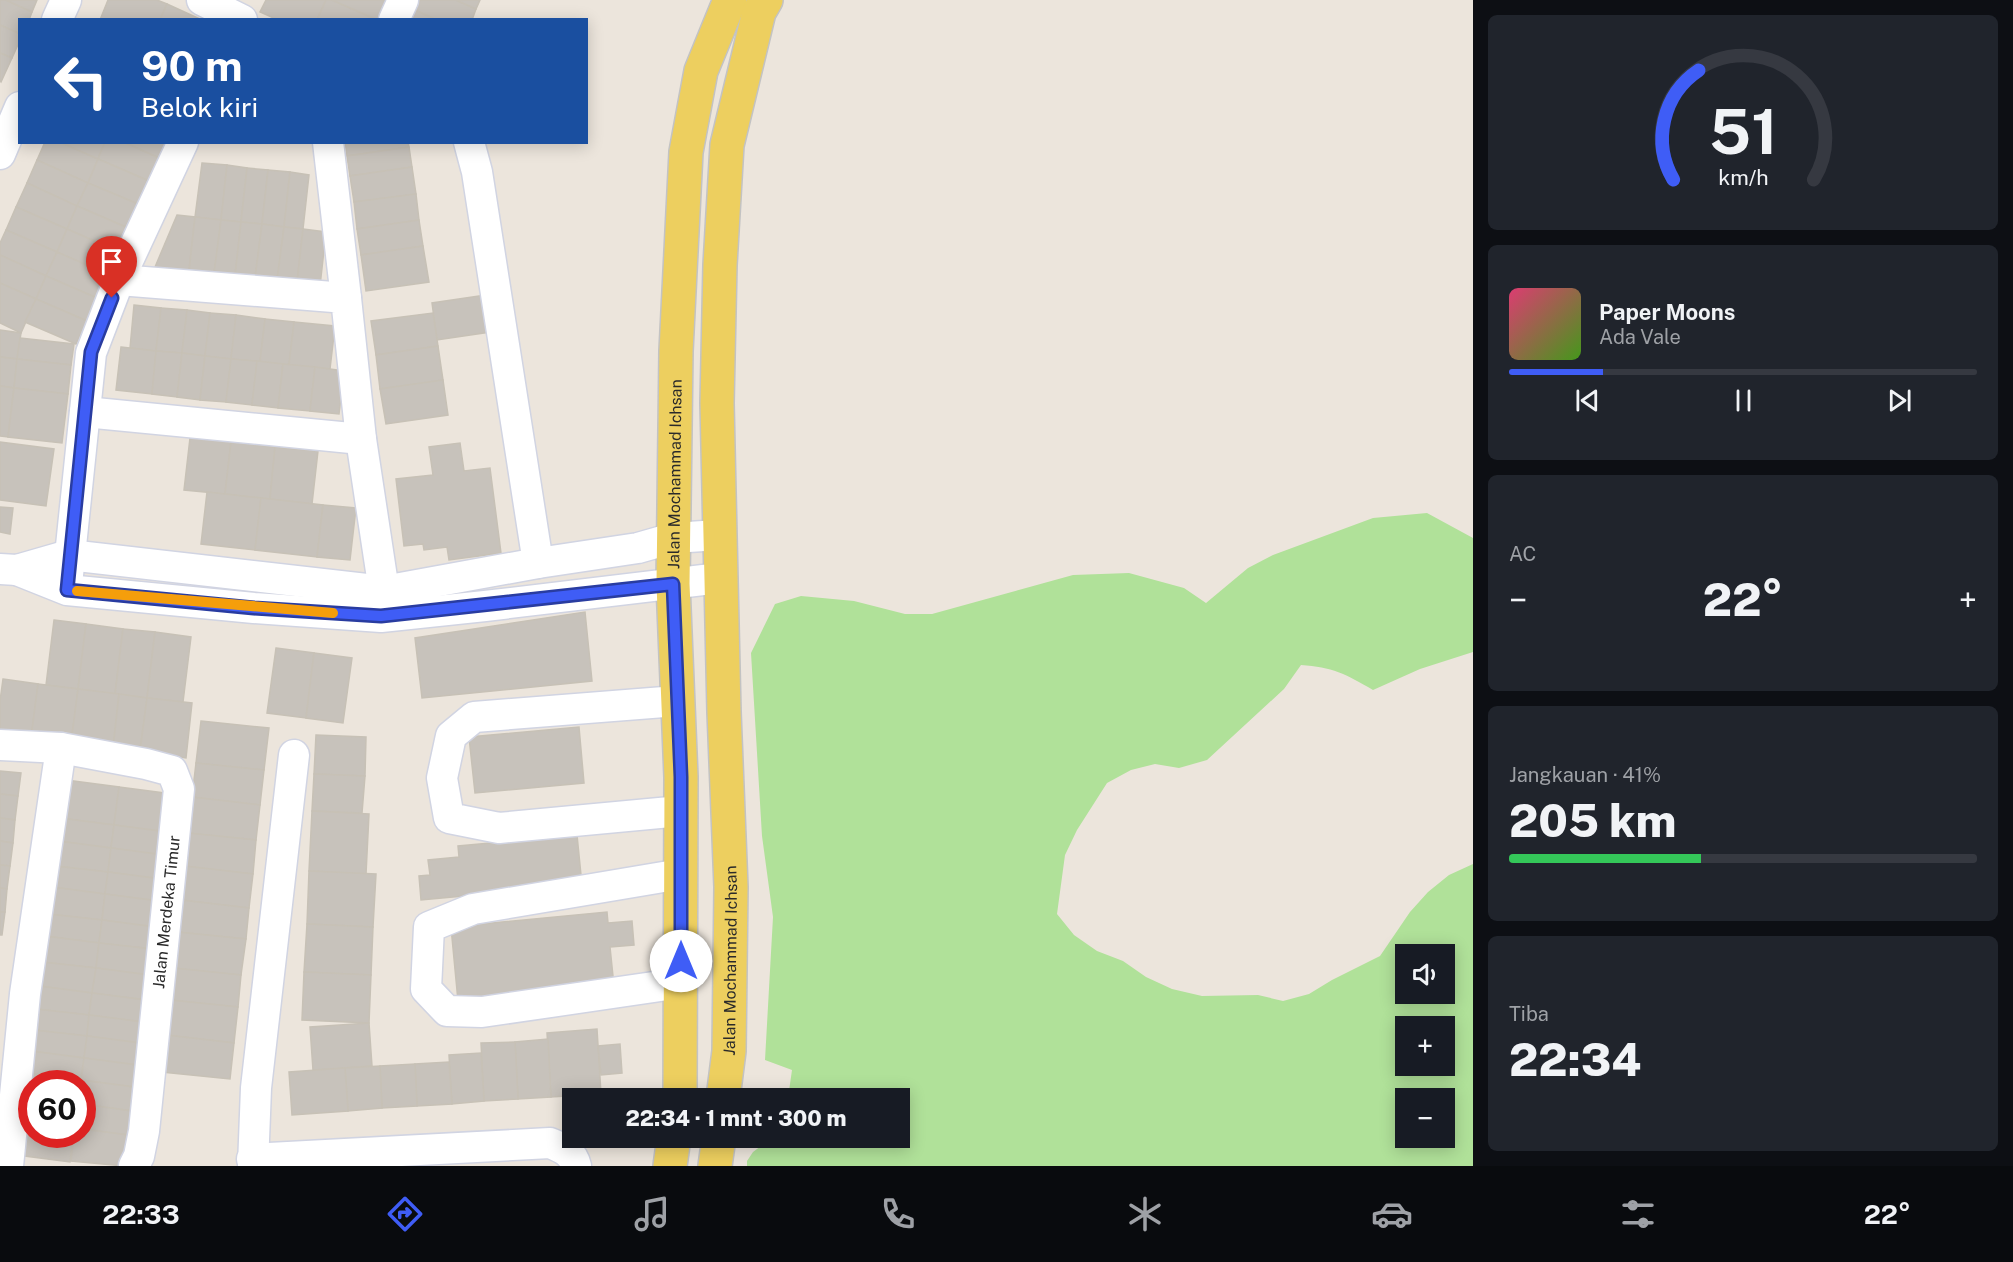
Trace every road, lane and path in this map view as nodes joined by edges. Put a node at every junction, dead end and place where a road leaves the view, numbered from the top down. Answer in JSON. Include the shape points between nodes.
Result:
{"nodes":[{"id":1,"x":66,"y":0,"type":"edge"},
{"id":2,"x":202,"y":0,"type":"edge"},
{"id":3,"x":251,"y":0,"type":"edge"},
{"id":4,"x":403,"y":0,"type":"edge"},
{"id":5,"x":730,"y":0,"type":"edge"},
{"id":6,"x":766,"y":0,"type":"edge"},
{"id":7,"x":58,"y":18,"type":"edge"},
{"id":8,"x":240,"y":18,"type":"edge"},
{"id":9,"x":242,"y":18,"type":"edge"},
{"id":10,"x":395,"y":18,"type":"edge"},
{"id":11,"x":18,"y":112,"type":"edge"},
{"id":12,"x":182,"y":144,"type":"edge"},
{"id":13,"x":328,"y":144,"type":"edge"},
{"id":14,"x":470,"y":144,"type":"edge"},
{"id":15,"x":0,"y":154,"type":"edge"},
{"id":16,"x":118,"y":280,"type":"junction"},
{"id":17,"x":346,"y":298,"type":"junction"},
{"id":18,"x":85,"y":412,"type":"junction"},
{"id":19,"x":361,"y":439,"type":"junction"},
{"id":20,"x":719,"y":536,"type":"junction"},
{"id":21,"x":673,"y":538,"type":"junction"},
{"id":22,"x":69,"y":555,"type":"junction"},
{"id":23,"x":538,"y":562,"type":"junction"},
{"id":24,"x":9,"y":569,"type":"edge"},
{"id":25,"x":720,"y":578,"type":"junction"},
{"id":26,"x":673,"y":584,"type":"junction"},
{"id":27,"x":67,"y":590,"type":"junction"},
{"id":28,"x":384,"y":591,"type":"junction"},
{"id":29,"x":677,"y":701,"type":"junction"},
{"id":30,"x":0,"y":745,"type":"edge"},
{"id":31,"x":61,"y":748,"type":"junction"},
{"id":32,"x":294,"y":755,"type":"dead end"},
{"id":33,"x":681,"y":811,"type":"junction"},
{"id":34,"x":681,"y":873,"type":"junction"},
{"id":35,"x":681,"y":983,"type":"junction"},
{"id":36,"x":680,"y":1088,"type":"edge"},
{"id":37,"x":724,"y":1088,"type":"edge"},
{"id":38,"x":672,"y":1148,"type":"edge"},
{"id":39,"x":717,"y":1148,"type":"edge"},
{"id":40,"x":252,"y":1163,"type":"edge"},
{"id":41,"x":8,"y":1166,"type":"edge"},
{"id":42,"x":134,"y":1166,"type":"edge"},
{"id":43,"x":576,"y":1166,"type":"edge"},
{"id":44,"x":670,"y":1166,"type":"edge"},
{"id":45,"x":715,"y":1166,"type":"edge"}],
"edges":[{"from":1,"to":7,"type":"street"},
{"from":2,"to":8,"type":"street"},
{"from":3,"to":9,"type":"street"},
{"from":4,"to":10,"type":"street"},
{"from":5,"to":21,"type":"main road","name":"Jalan Mochammad Ichsan","via":[[701,71],[686,152],[676,351]]},
{"from":6,"to":20,"type":"main road","name":"Jalan Mochammad Ichsan","via":[[759,12],[727,145],[717,403]]},
{"from":11,"to":15,"type":"street"},
{"from":12,"to":16,"type":"street"},
{"from":13,"to":17,"type":"street"},
{"from":14,"to":23,"type":"street"},
{"from":16,"to":17,"type":"street"},
{"from":16,"to":18,"type":"street","via":[[91,352]]},
{"from":17,"to":19,"type":"street"},
{"from":18,"to":19,"type":"street"},
{"from":18,"to":22,"type":"street"},
{"from":19,"to":28,"type":"street"},
{"from":20,"to":21,"type":"street"},
{"from":20,"to":25,"type":"main road","name":"Jalan Mochammad Ichsan"},
{"from":21,"to":23,"type":"street","via":[[638,548]]},
{"from":21,"to":26,"type":"main road","name":"Jalan Mochammad Ichsan"},
{"from":22,"to":24,"type":"street"},
{"from":22,"to":27,"type":"street"},
{"from":22,"to":28,"type":"street"},
{"from":23,"to":28,"type":"street"},
{"from":24,"to":27,"type":"street"},
{"from":25,"to":26,"type":"street"},
{"from":25,"to":37,"type":"main road","name":"Jalan Mochammad Ichsan","via":[[731,887],[729,1052]]},
{"from":26,"to":27,"type":"street","via":[[381,616]]},
{"from":26,"to":29,"type":"main road","name":"Jalan Mochammad Ichsan"},
{"from":29,"to":33,"type":"main road","name":"Jalan Mochammad Ichsan"},
{"from":29,"to":33,"type":"street","via":[[474,717],[451,736],[442,778],[449,818],[499,828]]},
{"from":30,"to":31,"type":"street","name":"Jalan Merdeka Timur"},
{"from":31,"to":41,"type":"street","via":[[25,994]]},
{"from":31,"to":42,"type":"street","name":"Jalan Merdeka Timur","via":[[172,771],[179,789],[144,1131]]},
{"from":32,"to":40,"type":"street","via":[[256,1088]]},
{"from":33,"to":34,"type":"main road","name":"Jalan Mochammad Ichsan"},
{"from":34,"to":35,"type":"main road","name":"Jalan Mochammad Ichsan"},
{"from":34,"to":35,"type":"street","via":[[473,909],[429,927],[426,989],[447,1011],[482,1012]]},
{"from":35,"to":36,"type":"main road","name":"Jalan Mochammad Ichsan"},
{"from":38,"to":44,"type":"main road"},
{"from":39,"to":45,"type":"main road"},
{"from":40,"to":43,"type":"street","via":[[550,1143],[565,1149]]}]}
